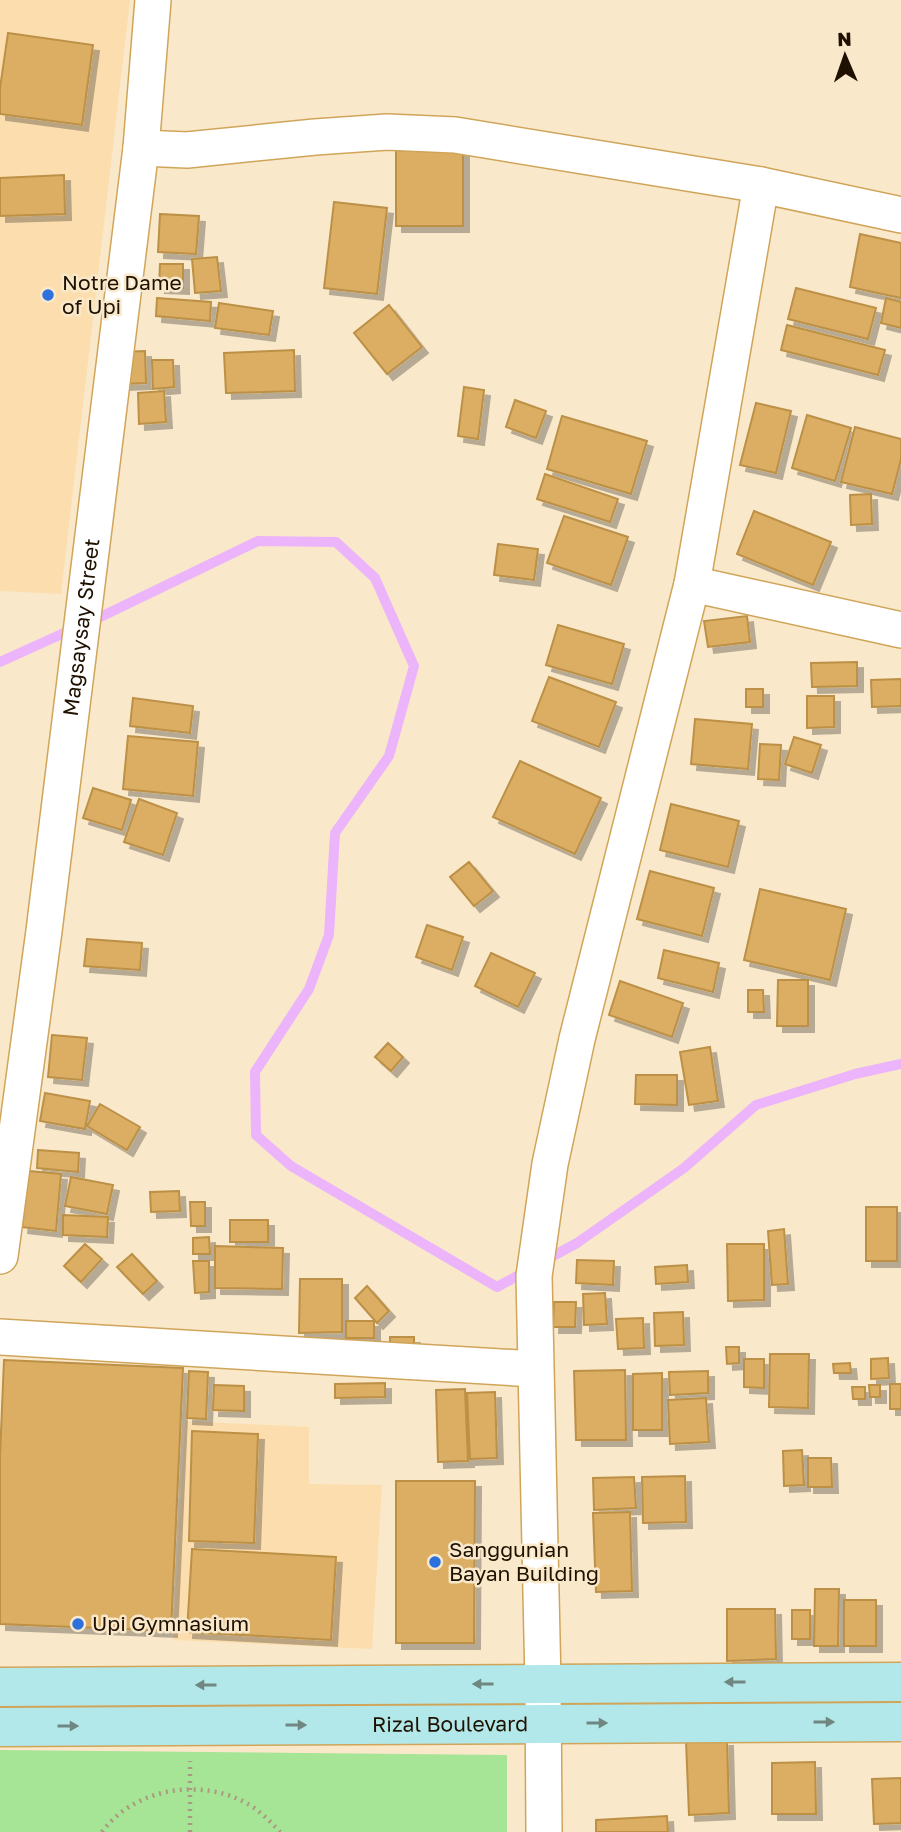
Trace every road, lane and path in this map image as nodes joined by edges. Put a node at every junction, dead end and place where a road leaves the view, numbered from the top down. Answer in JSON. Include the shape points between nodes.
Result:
{"nodes":[{"id":1,"x":153,"y":0,"type":"edge"},
{"id":2,"x":141,"y":148,"type":"junction"},
{"id":3,"x":761,"y":185,"type":"junction"},
{"id":4,"x":901,"y":215,"type":"edge"},
{"id":5,"x":692,"y":584,"type":"junction"},
{"id":6,"x":901,"y":630,"type":"edge"},
{"id":7,"x":0,"y":1256,"type":"edge"},
{"id":8,"x":0,"y":1337,"type":"edge"},
{"id":9,"x":535,"y":1368,"type":"junction"},
{"id":10,"x":901,"y":1682,"type":"edge"},
{"id":11,"x":543,"y":1683,"type":"junction"},
{"id":12,"x":0,"y":1687,"type":"edge"},
{"id":13,"x":901,"y":1721,"type":"edge"},
{"id":14,"x":543,"y":1723,"type":"junction"},
{"id":15,"x":190,"y":1725,"type":"junction"},
{"id":16,"x":0,"y":1727,"type":"edge"},
{"id":17,"x":190,"y":1789,"type":"junction"},
{"id":18,"x":102,"y":1832,"type":"edge"},
{"id":19,"x":190,"y":1832,"type":"edge"},
{"id":20,"x":280,"y":1832,"type":"edge"},
{"id":21,"x":544,"y":1832,"type":"edge"}],
"edges":[{"from":1,"to":2,"type":"street","name":"Magsaysay Street"},
{"from":2,"to":3,"type":"street","via":[[187,150],[387,132],[455,135]]},
{"from":2,"to":7,"type":"street","name":"Magsaysay Street"},
{"from":3,"to":4,"type":"street"},
{"from":3,"to":5,"type":"street"},
{"from":5,"to":6,"type":"street"},
{"from":5,"to":9,"type":"street","via":[[577,1039],[550,1164],[534,1276]]},
{"from":8,"to":9,"type":"street"},
{"from":9,"to":11,"type":"street"},
{"from":10,"to":11,"type":"main road","name":"Rizal Boulevard","one_way":true},
{"from":11,"to":12,"type":"main road","name":"Rizal Boulevard","one_way":true},
{"from":11,"to":14,"type":"street"},
{"from":14,"to":13,"type":"main road","name":"Rizal Boulevard","one_way":true},
{"from":15,"to":14,"type":"main road","name":"Rizal Boulevard","one_way":true},
{"from":14,"to":21,"type":"street"},
{"from":16,"to":15,"type":"main road","name":"Rizal Boulevard","one_way":true},
{"from":15,"to":17,"type":"path"},
{"from":17,"to":18,"type":"path","via":[[140,1801]]},
{"from":17,"to":19,"type":"path"},
{"from":17,"to":20,"type":"path","via":[[227,1794],[247,1803]]}]}
